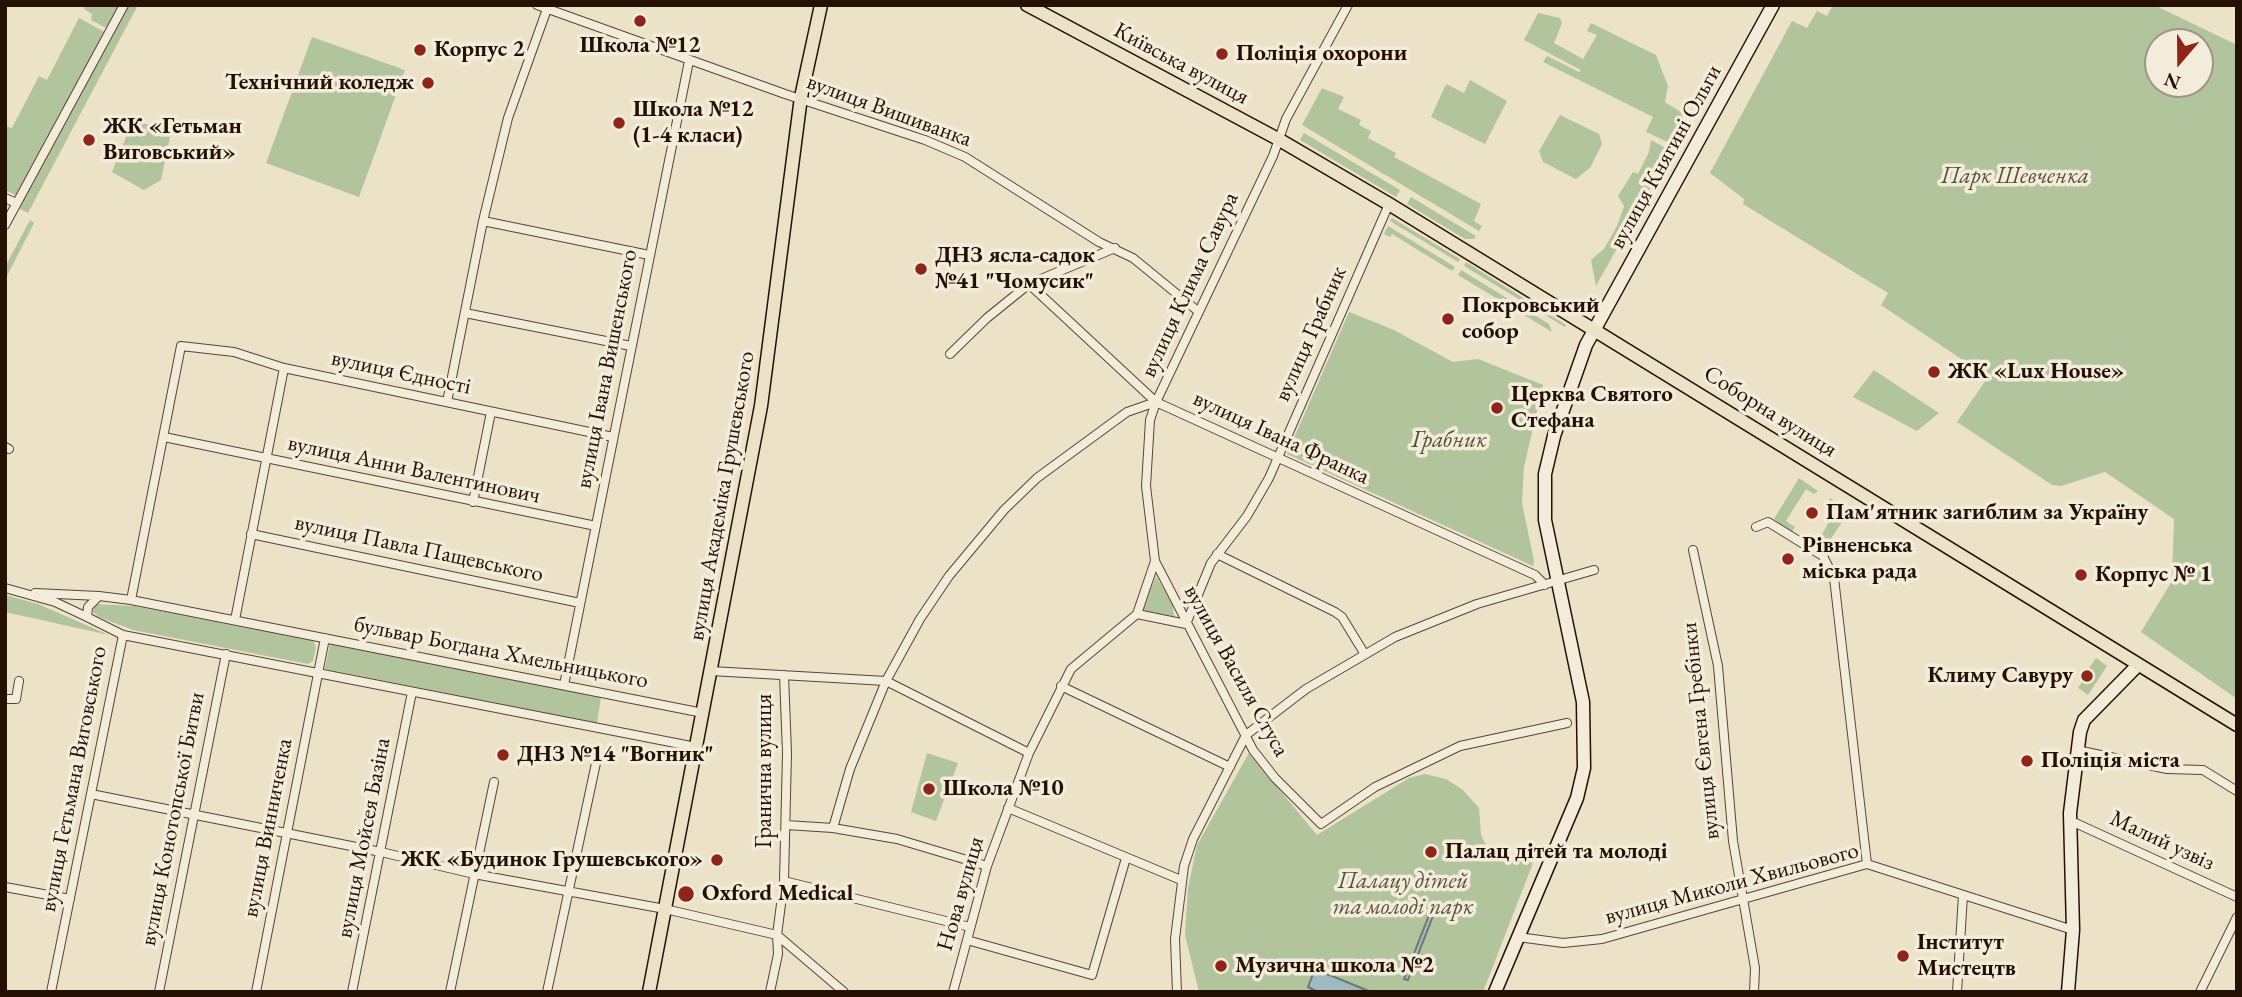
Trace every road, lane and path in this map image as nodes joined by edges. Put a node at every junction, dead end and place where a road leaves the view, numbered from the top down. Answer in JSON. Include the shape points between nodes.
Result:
{"nodes":[{"id":1,"x":124,"y":5,"type":"edge"},
{"id":2,"x":537,"y":5,"type":"edge"},
{"id":3,"x":821,"y":5,"type":"edge"},
{"id":4,"x":1027,"y":5,"type":"edge"},
{"id":5,"x":1348,"y":5,"type":"edge"},
{"id":6,"x":1773,"y":5,"type":"edge"},
{"id":7,"x":547,"y":9,"type":"junction"},
{"id":8,"x":689,"y":61,"type":"junction"},
{"id":9,"x":801,"y":97,"type":"junction"},
{"id":10,"x":1278,"y":139,"type":"junction"},
{"id":11,"x":5,"y":198,"type":"edge"},
{"id":12,"x":16,"y":204,"type":"junction"},
{"id":13,"x":1389,"y":204,"type":"junction"},
{"id":14,"x":483,"y":221,"type":"junction"},
{"id":15,"x":5,"y":225,"type":"edge"},
{"id":16,"x":1115,"y":248,"type":"junction"},
{"id":17,"x":649,"y":255,"type":"junction"},
{"id":18,"x":1029,"y":284,"type":"junction"},
{"id":19,"x":1199,"y":312,"type":"junction"},
{"id":20,"x":465,"y":313,"type":"junction"},
{"id":21,"x":1595,"y":329,"type":"junction"},
{"id":22,"x":631,"y":346,"type":"junction"},
{"id":23,"x":950,"y":355,"type":"dead end"},
{"id":24,"x":284,"y":368,"type":"junction"},
{"id":25,"x":447,"y":402,"type":"junction"},
{"id":26,"x":1156,"y":402,"type":"junction"},
{"id":27,"x":491,"y":412,"type":"junction"},
{"id":28,"x":164,"y":437,"type":"junction"},
{"id":29,"x":613,"y":437,"type":"junction"},
{"id":30,"x":1278,"y":458,"type":"junction"},
{"id":31,"x":265,"y":459,"type":"junction"},
{"id":32,"x":473,"y":502,"type":"junction"},
{"id":33,"x":596,"y":526,"type":"junction"},
{"id":34,"x":1756,"y":527,"type":"dead end"},
{"id":35,"x":251,"y":534,"type":"junction"},
{"id":36,"x":1692,"y":550,"type":"dead end"},
{"id":37,"x":1217,"y":554,"type":"junction"},
{"id":38,"x":1155,"y":561,"type":"junction"},
{"id":39,"x":1594,"y":570,"type":"dead end"},
{"id":40,"x":1559,"y":582,"type":"junction"},
{"id":41,"x":1545,"y":585,"type":"junction"},
{"id":42,"x":5,"y":588,"type":"edge"},
{"id":43,"x":25,"y":592,"type":"junction"},
{"id":44,"x":99,"y":596,"type":"junction"},
{"id":45,"x":131,"y":600,"type":"junction"},
{"id":46,"x":580,"y":603,"type":"junction"},
{"id":47,"x":1137,"y":614,"type":"junction"},
{"id":48,"x":87,"y":617,"type":"junction"},
{"id":49,"x":235,"y":620,"type":"junction"},
{"id":50,"x":1186,"y":624,"type":"junction"},
{"id":51,"x":123,"y":635,"type":"junction"},
{"id":52,"x":325,"y":638,"type":"junction"},
{"id":53,"x":1364,"y":653,"type":"junction"},
{"id":54,"x":226,"y":654,"type":"junction"},
{"id":55,"x":2138,"y":665,"type":"junction"},
{"id":56,"x":711,"y":671,"type":"junction"},
{"id":57,"x":318,"y":672,"type":"junction"},
{"id":58,"x":784,"y":675,"type":"junction"},
{"id":59,"x":19,"y":681,"type":"dead end"},
{"id":60,"x":886,"y":681,"type":"junction"},
{"id":61,"x":564,"y":685,"type":"junction"},
{"id":62,"x":1061,"y":686,"type":"junction"},
{"id":63,"x":412,"y":692,"type":"junction"},
{"id":64,"x":5,"y":699,"type":"edge"},
{"id":65,"x":703,"y":713,"type":"junction"},
{"id":66,"x":1567,"y":723,"type":"dead end"},
{"id":67,"x":2237,"y":725,"type":"edge"},
{"id":68,"x":1247,"y":735,"type":"junction"},
{"id":69,"x":695,"y":747,"type":"junction"},
{"id":70,"x":2077,"y":750,"type":"junction"},
{"id":71,"x":1029,"y":753,"type":"junction"},
{"id":72,"x":596,"y":764,"type":"dead end"},
{"id":73,"x":1230,"y":767,"type":"junction"},
{"id":74,"x":494,"y":782,"type":"dead end"},
{"id":75,"x":2237,"y":791,"type":"edge"},
{"id":76,"x":91,"y":794,"type":"junction"},
{"id":77,"x":1008,"y":808,"type":"junction"},
{"id":78,"x":193,"y":815,"type":"junction"},
{"id":79,"x":2071,"y":821,"type":"junction"},
{"id":80,"x":786,"y":825,"type":"junction"},
{"id":81,"x":833,"y":828,"type":"junction"},
{"id":82,"x":287,"y":833,"type":"junction"},
{"id":83,"x":381,"y":852,"type":"junction"},
{"id":84,"x":1126,"y":858,"type":"junction"},
{"id":85,"x":1867,"y":864,"type":"junction"},
{"id":86,"x":987,"y":866,"type":"junction"},
{"id":87,"x":474,"y":874,"type":"junction"},
{"id":88,"x":1181,"y":880,"type":"junction"},
{"id":89,"x":784,"y":881,"type":"junction"},
{"id":90,"x":5,"y":887,"type":"edge"},
{"id":91,"x":568,"y":890,"type":"junction"},
{"id":92,"x":1963,"y":895,"type":"junction"},
{"id":93,"x":1743,"y":897,"type":"junction"},
{"id":94,"x":2237,"y":897,"type":"edge"},
{"id":95,"x":70,"y":899,"type":"junction"},
{"id":96,"x":665,"y":909,"type":"junction"},
{"id":97,"x":2237,"y":917,"type":"edge"},
{"id":98,"x":970,"y":927,"type":"junction"},
{"id":99,"x":2073,"y":929,"type":"junction"},
{"id":100,"x":777,"y":934,"type":"junction"},
{"id":101,"x":1518,"y":937,"type":"junction"},
{"id":102,"x":967,"y":940,"type":"junction"},
{"id":103,"x":51,"y":992,"type":"edge"},
{"id":104,"x":159,"y":992,"type":"edge"},
{"id":105,"x":256,"y":992,"type":"edge"},
{"id":106,"x":352,"y":992,"type":"edge"},
{"id":107,"x":450,"y":992,"type":"edge"},
{"id":108,"x":547,"y":992,"type":"edge"},
{"id":109,"x":649,"y":992,"type":"edge"},
{"id":110,"x":770,"y":992,"type":"edge"},
{"id":111,"x":845,"y":992,"type":"edge"},
{"id":112,"x":953,"y":992,"type":"edge"},
{"id":113,"x":1177,"y":992,"type":"edge"},
{"id":114,"x":1495,"y":992,"type":"edge"},
{"id":115,"x":1754,"y":992,"type":"edge"},
{"id":116,"x":1956,"y":992,"type":"edge"},
{"id":117,"x":2068,"y":992,"type":"edge"},
{"id":118,"x":2200,"y":992,"type":"edge"}],
"edges":[{"from":1,"to":12,"type":"street"},
{"from":2,"to":7,"type":"street","name":"вулиця Вишиванка"},
{"from":3,"to":9,"type":"main road","name":"вулиця Академіка Грушевського"},
{"from":4,"to":10,"type":"main road","name":"Київська вулиця"},
{"from":5,"to":10,"type":"street","name":"вулиця Клима Савура"},
{"from":6,"to":21,"type":"street","name":"вулиця Княгині Ольги"},
{"from":7,"to":8,"type":"street","name":"вулиця Вишиванка"},
{"from":7,"to":14,"type":"street","via":[[508,118]]},
{"from":8,"to":9,"type":"street","name":"вулиця Вишиванка"},
{"from":8,"to":17,"type":"street","name":"вулиця Івана Вишенського"},
{"from":9,"to":16,"type":"street","name":"вулиця Вишиванка","via":[[965,157]]},
{"from":9,"to":56,"type":"main road","name":"вулиця Академіка Грушевського","via":[[767,368]]},
{"from":10,"to":13,"type":"main road","name":"Соборна вулиця"},
{"from":10,"to":19,"type":"street","name":"вулиця Клима Савура"},
{"from":11,"to":12,"type":"street"},
{"from":12,"to":15,"type":"street"},
{"from":13,"to":21,"type":"main road","name":"Соборна вулиця"},
{"from":13,"to":30,"type":"street","name":"вулиця Грабник"},
{"from":14,"to":17,"type":"street"},
{"from":14,"to":20,"type":"street"},
{"from":16,"to":18,"type":"street"},
{"from":16,"to":19,"type":"street","name":"вулиця Вишиванка"},
{"from":17,"to":22,"type":"street","name":"вулиця Івана Вишенського"},
{"from":18,"to":23,"type":"street"},
{"from":18,"to":26,"type":"street","name":"вулиця Івана Франка"},
{"from":19,"to":26,"type":"street","name":"вулиця Клима Савура"},
{"from":20,"to":22,"type":"street"},
{"from":20,"to":25,"type":"street"},
{"from":21,"to":40,"type":"street","name":"вулиця Княгині Ольги","via":[[1567,396],[1545,474],[1545,520]]},
{"from":21,"to":55,"type":"main road","name":"Соборна вулиця"},
{"from":22,"to":29,"type":"street","name":"вулиця Івана Вишенського"},
{"from":24,"to":25,"type":"street","name":"вулиця Єдності"},
{"from":24,"to":28,"type":"street","name":"вулиця Єдності","via":[[234,352],[181,346]]},
{"from":24,"to":31,"type":"street"},
{"from":25,"to":27,"type":"street","name":"вулиця Єдності"},
{"from":26,"to":30,"type":"street","name":"вулиця Івана Франка"},
{"from":26,"to":38,"type":"street","via":[[1150,420],[1146,486]]},
{"from":26,"to":60,"type":"street","name":"вулиця Клима Савура","via":[[1128,412],[1099,431],[1010,503],[934,598]]},
{"from":27,"to":29,"type":"street","name":"вулиця Єдності"},
{"from":27,"to":32,"type":"street"},
{"from":28,"to":31,"type":"street","name":"вулиця Анни Валентинович"},
{"from":28,"to":45,"type":"street"},
{"from":29,"to":33,"type":"street","name":"вулиця Івана Вишенського"},
{"from":30,"to":37,"type":"street","name":"вулиця Грабник","via":[[1257,500]]},
{"from":30,"to":41,"type":"street","name":"вулиця Івана Франка","via":[[1535,575]]},
{"from":31,"to":32,"type":"street","name":"вулиця Анни Валентинович"},
{"from":31,"to":35,"type":"street"},
{"from":32,"to":33,"type":"street","name":"вулиця Анни Валентинович"},
{"from":33,"to":46,"type":"street","name":"вулиця Івана Вишенського"},
{"from":34,"to":85,"type":"street","via":[[1768,522],[1823,556],[1834,578]]},
{"from":35,"to":46,"type":"street","name":"вулиця Павла Пащевського"},
{"from":35,"to":49,"type":"street"},
{"from":36,"to":93,"type":"street","name":"вулиця Євгена Гребінки","via":[[1718,666],[1731,825]]},
{"from":37,"to":50,"type":"street","name":"вулиця Грабник"},
{"from":37,"to":53,"type":"street","via":[[1335,612]]},
{"from":38,"to":47,"type":"street"},
{"from":38,"to":50,"type":"street","name":"вулиця Василя Стуса"},
{"from":39,"to":40,"type":"street"},
{"from":40,"to":41,"type":"street"},
{"from":40,"to":101,"type":"street","name":"вулиця Княгині Ольги","via":[[1583,702],[1584,768],[1577,798]]},
{"from":41,"to":53,"type":"street","via":[[1433,620]]},
{"from":42,"to":43,"type":"street"},
{"from":43,"to":44,"type":"street"},
{"from":43,"to":48,"type":"street"},
{"from":44,"to":45,"type":"street"},
{"from":44,"to":48,"type":"street","name":"вулиця Гетьмана Виговського","via":[[88,607]]},
{"from":45,"to":49,"type":"street"},
{"from":46,"to":61,"type":"street","name":"вулиця Івана Вишенського"},
{"from":47,"to":50,"type":"street"},
{"from":47,"to":62,"type":"street","name":"Нова вулиця","via":[[1091,649]]},
{"from":48,"to":51,"type":"street","name":"вулиця Гетьмана Виговського"},
{"from":49,"to":52,"type":"street"},
{"from":50,"to":68,"type":"street","name":"вулиця Василя Стуса"},
{"from":51,"to":54,"type":"street"},
{"from":51,"to":76,"type":"street","name":"вулиця Гетьмана Виговського"},
{"from":52,"to":57,"type":"street","name":"бульвар Богдана Хмельницького"},
{"from":52,"to":61,"type":"street","name":"бульвар Богдана Хмельницького"},
{"from":53,"to":68,"type":"street","via":[[1306,689]]},
{"from":54,"to":57,"type":"street"},
{"from":54,"to":78,"type":"street","name":"вулиця Конотопської Битви"},
{"from":55,"to":67,"type":"main road","name":"Соборна вулиця"},
{"from":55,"to":70,"type":"street","via":[[2084,720]]},
{"from":56,"to":58,"type":"street"},
{"from":56,"to":65,"type":"main road","name":"вулиця Академіка Грушевського"},
{"from":57,"to":63,"type":"street"},
{"from":57,"to":82,"type":"street","name":"вулиця Винниченка"},
{"from":58,"to":60,"type":"street"},
{"from":58,"to":80,"type":"street","name":"Гранична вулиця"},
{"from":59,"to":64,"type":"street","via":[[16,699]]},
{"from":60,"to":71,"type":"street"},
{"from":60,"to":81,"type":"street","name":"вулиця Клима Савура","via":[[849,769]]},
{"from":61,"to":65,"type":"street","name":"бульвар Богдана Хмельницького"},
{"from":62,"to":71,"type":"street","name":"Нова вулиця"},
{"from":62,"to":73,"type":"street"},
{"from":63,"to":69,"type":"street"},
{"from":63,"to":83,"type":"street","name":"вулиця Мойсея Базіна"},
{"from":65,"to":69,"type":"main road","name":"вулиця Академіка Грушевського"},
{"from":66,"to":68,"type":"street","name":"вулиця Василя Стуса","via":[[1460,746],[1375,787],[1321,824],[1275,778]]},
{"from":68,"to":73,"type":"street"},
{"from":69,"to":96,"type":"main road","name":"вулиця Академіка Грушевського"},
{"from":70,"to":75,"type":"street","via":[[2167,769],[2203,770]]},
{"from":70,"to":79,"type":"street"},
{"from":71,"to":77,"type":"street","name":"Нова вулиця"},
{"from":72,"to":91,"type":"street"},
{"from":73,"to":88,"type":"street","via":[[1193,839]]},
{"from":74,"to":87,"type":"street"},
{"from":76,"to":78,"type":"street"},
{"from":76,"to":95,"type":"street","name":"вулиця Гетьмана Виговського"},
{"from":77,"to":84,"type":"street"},
{"from":77,"to":86,"type":"street","name":"Нова вулиця"},
{"from":78,"to":82,"type":"street"},
{"from":78,"to":104,"type":"street","name":"вулиця Конотопської Битви"},
{"from":79,"to":94,"type":"street","name":"Малий узвіз"},
{"from":79,"to":99,"type":"street"},
{"from":80,"to":81,"type":"street"},
{"from":80,"to":89,"type":"street","name":"Гранична вулиця"},
{"from":81,"to":86,"type":"street","via":[[897,839]]},
{"from":82,"to":83,"type":"street"},
{"from":82,"to":105,"type":"street","name":"вулиця Винниченка"},
{"from":83,"to":87,"type":"street"},
{"from":83,"to":106,"type":"street","name":"вулиця Мойсея Базіна"},
{"from":84,"to":88,"type":"street"},
{"from":84,"to":102,"type":"street","via":[[1092,975]]},
{"from":85,"to":92,"type":"street","name":"вулиця Миколи Хвильового"},
{"from":85,"to":93,"type":"street","name":"вулиця Миколи Хвильового"},
{"from":86,"to":98,"type":"street","name":"Нова вулиця"},
{"from":87,"to":91,"type":"street"},
{"from":87,"to":107,"type":"street"},
{"from":88,"to":113,"type":"street","via":[[1175,939]]},
{"from":89,"to":98,"type":"street"},
{"from":89,"to":100,"type":"street","name":"Гранична вулиця"},
{"from":90,"to":95,"type":"street"},
{"from":91,"to":96,"type":"street"},
{"from":91,"to":108,"type":"street"},
{"from":92,"to":99,"type":"street","name":"вулиця Миколи Хвильового"},
{"from":92,"to":116,"type":"street"},
{"from":93,"to":101,"type":"street","name":"вулиця Миколи Хвильового","via":[[1602,939],[1563,943]]},
{"from":93,"to":115,"type":"street","name":"вулиця Євгена Гребінки","via":[[1755,968]]},
{"from":95,"to":103,"type":"street","name":"вулиця Гетьмана Виговського"},
{"from":96,"to":100,"type":"street"},
{"from":96,"to":109,"type":"main road","name":"вулиця Академіка Грушевського"},
{"from":97,"to":118,"type":"street"},
{"from":98,"to":102,"type":"street","name":"Нова вулиця"},
{"from":99,"to":117,"type":"street"},
{"from":100,"to":110,"type":"street","name":"Гранична вулиця"},
{"from":100,"to":111,"type":"street"},
{"from":101,"to":114,"type":"street","name":"вулиця Княгині Ольги"},
{"from":102,"to":112,"type":"street","name":"Нова вулиця"}]}
